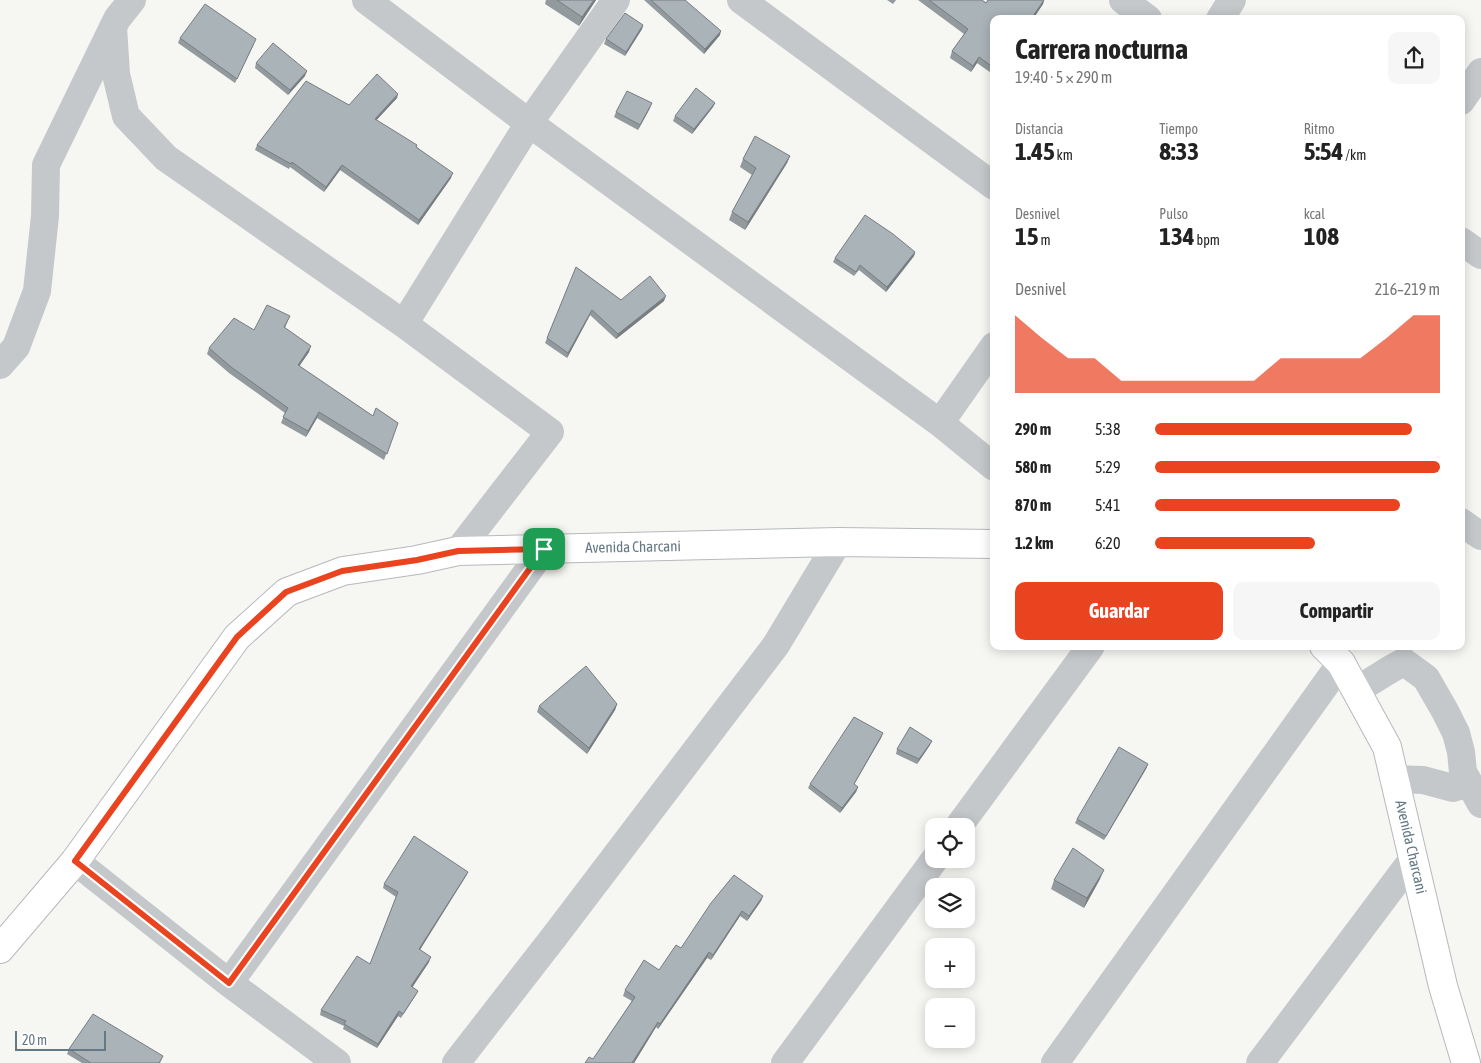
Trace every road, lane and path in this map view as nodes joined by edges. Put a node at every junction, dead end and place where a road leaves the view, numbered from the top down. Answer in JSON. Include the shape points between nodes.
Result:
{"nodes":[{"id":1,"x":132,"y":0,"type":"edge"},
{"id":2,"x":366,"y":0,"type":"edge"},
{"id":3,"x":616,"y":0,"type":"edge"},
{"id":4,"x":741,"y":0,"type":"edge"},
{"id":5,"x":1123,"y":0,"type":"edge"},
{"id":6,"x":1232,"y":0,"type":"edge"},
{"id":7,"x":1143,"y":15,"type":"edge"},
{"id":8,"x":1223,"y":15,"type":"edge"},
{"id":9,"x":113,"y":28,"type":"junction"},
{"id":10,"x":1481,"y":72,"type":"edge"},
{"id":11,"x":1465,"y":95,"type":"edge"},
{"id":12,"x":529,"y":123,"type":"junction"},
{"id":13,"x":990,"y":183,"type":"edge"},
{"id":14,"x":1465,"y":244,"type":"edge"},
{"id":15,"x":1481,"y":255,"type":"edge"},
{"id":16,"x":404,"y":324,"type":"junction"},
{"id":17,"x":990,"y":352,"type":"edge"},
{"id":18,"x":0,"y":365,"type":"edge"},
{"id":19,"x":940,"y":423,"type":"junction"},
{"id":20,"x":990,"y":464,"type":"edge"},
{"id":21,"x":838,"y":542,"type":"junction"},
{"id":22,"x":990,"y":544,"type":"edge"},
{"id":23,"x":544,"y":549,"type":"junction"},
{"id":24,"x":458,"y":551,"type":"junction"},
{"id":25,"x":1088,"y":650,"type":"edge"},
{"id":26,"x":1332,"y":655,"type":"edge"},
{"id":27,"x":1356,"y":690,"type":"junction"},
{"id":28,"x":1394,"y":779,"type":"junction"},
{"id":29,"x":1475,"y":793,"type":"edge"},
{"id":30,"x":965,"y":818,"type":"edge"},
{"id":31,"x":1413,"y":859,"type":"junction"},
{"id":32,"x":75,"y":861,"type":"junction"},
{"id":33,"x":928,"y":868,"type":"edge"},
{"id":34,"x":0,"y":949,"type":"edge"},
{"id":35,"x":229,"y":983,"type":"junction"},
{"id":36,"x":337,"y":1063,"type":"edge"},
{"id":37,"x":456,"y":1063,"type":"edge"},
{"id":38,"x":784,"y":1063,"type":"edge"},
{"id":39,"x":1055,"y":1063,"type":"edge"},
{"id":40,"x":1260,"y":1063,"type":"edge"},
{"id":41,"x":1466,"y":1063,"type":"edge"}],
"edges":[{"from":1,"to":9,"type":"street"},
{"from":2,"to":12,"type":"street"},
{"from":3,"to":12,"type":"street"},
{"from":4,"to":13,"type":"street"},
{"from":5,"to":7,"type":"street"},
{"from":6,"to":8,"type":"street"},
{"from":9,"to":16,"type":"street","via":[[116,74],[126,116],[166,158]]},
{"from":9,"to":18,"type":"street","via":[[46,164],[45,216],[37,291],[16,348]]},
{"from":10,"to":11,"type":"street"},
{"from":12,"to":16,"type":"street"},
{"from":12,"to":19,"type":"street"},
{"from":14,"to":15,"type":"street"},
{"from":16,"to":24,"type":"street","via":[[550,432]]},
{"from":17,"to":19,"type":"street"},
{"from":19,"to":20,"type":"street"},
{"from":21,"to":22,"type":"main road","name":"Avenida Charcani"},
{"from":21,"to":23,"type":"main road","name":"Avenida Charcani"},
{"from":21,"to":37,"type":"street","via":[[776,645]]},
{"from":23,"to":24,"type":"main road","name":"Avenida Charcani"},
{"from":23,"to":35,"type":"street"},
{"from":24,"to":32,"type":"main road","name":"Avenida Charcani","via":[[342,571],[286,592],[237,637]]},
{"from":25,"to":30,"type":"street"},
{"from":26,"to":27,"type":"main road","name":"Avenida Charcani"},
{"from":26,"to":39,"type":"street"},
{"from":27,"to":28,"type":"main road","name":"Avenida Charcani","via":[[1387,746]]},
{"from":27,"to":29,"type":"street","via":[[1404,662],[1426,678],[1456,733],[1463,772]]},
{"from":28,"to":29,"type":"street","via":[[1422,780]]},
{"from":28,"to":31,"type":"main road","name":"Avenida Charcani"},
{"from":31,"to":40,"type":"street"},
{"from":31,"to":41,"type":"main road","name":"Avenida Charcani","via":[[1443,986]]},
{"from":32,"to":34,"type":"main road","name":"Avenida Charcani"},
{"from":32,"to":35,"type":"street"},
{"from":33,"to":38,"type":"street"},
{"from":35,"to":36,"type":"street"}]}
